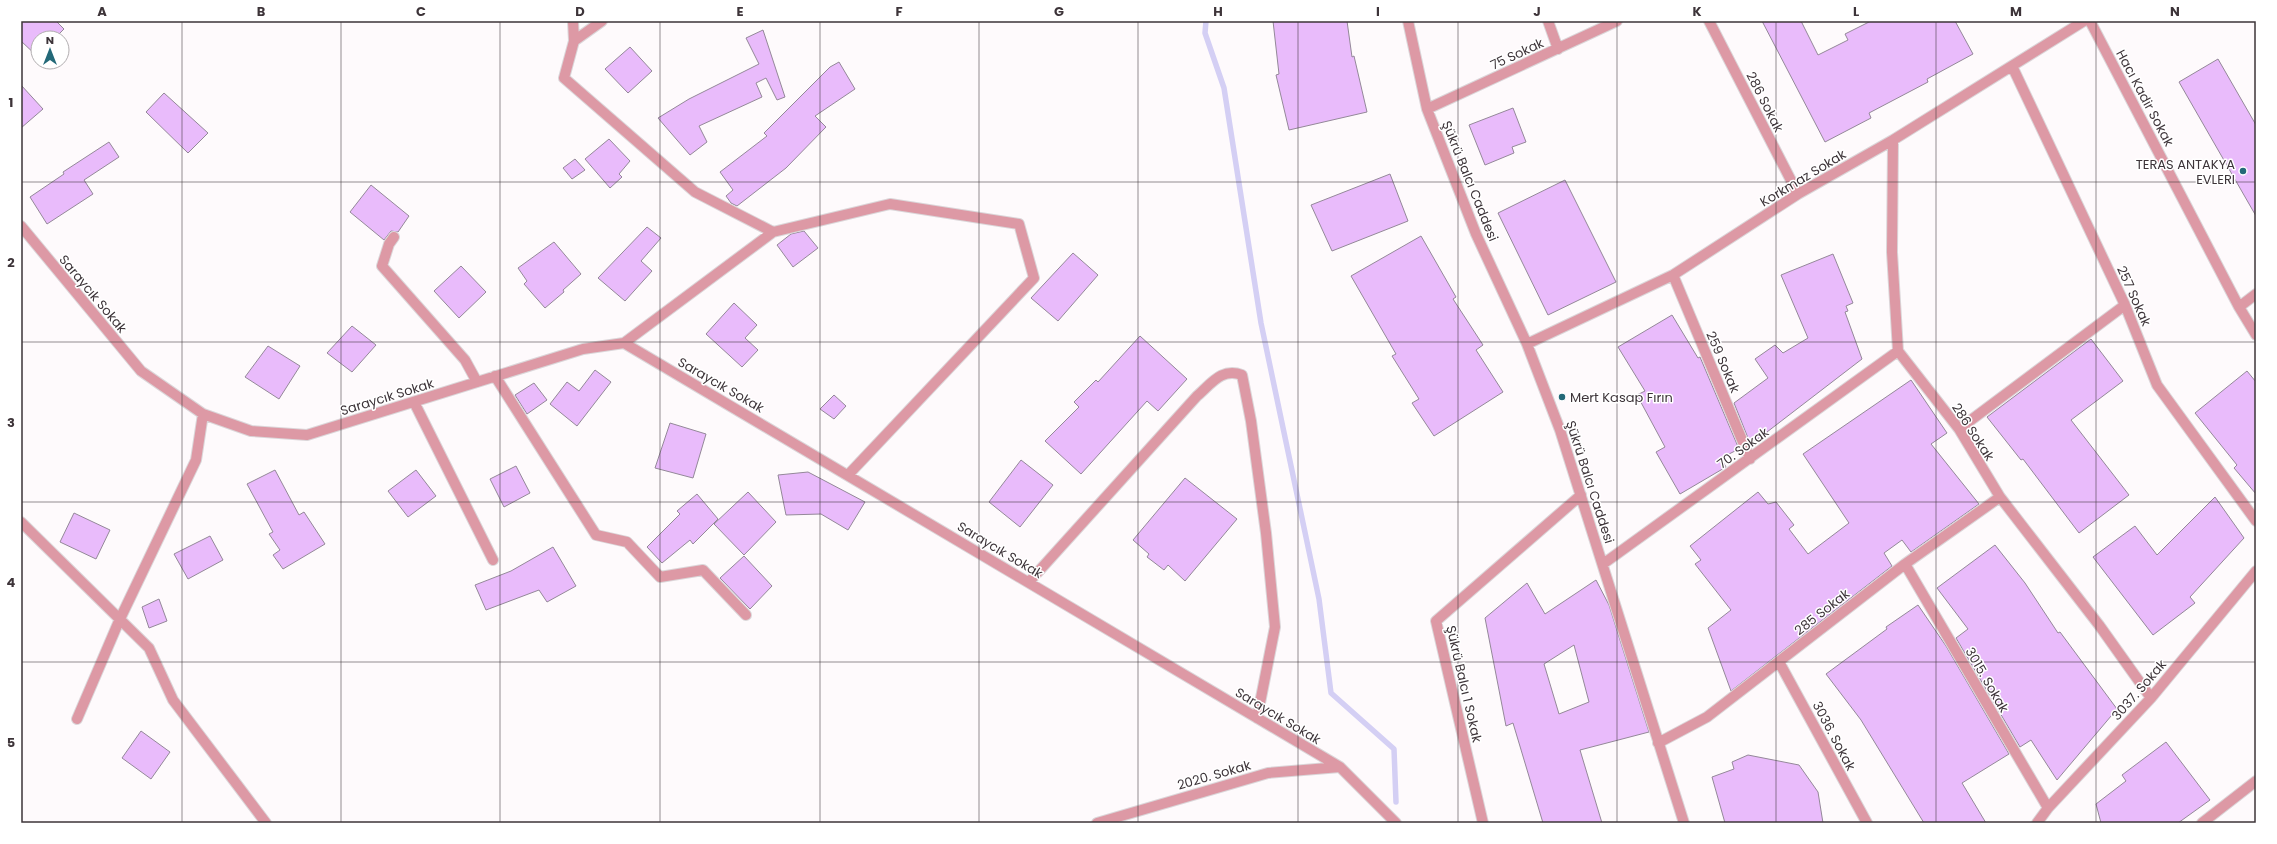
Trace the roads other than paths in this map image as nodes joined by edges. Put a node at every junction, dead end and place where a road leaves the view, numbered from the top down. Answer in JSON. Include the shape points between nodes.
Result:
{"nodes":[{"id":1,"x":573,"y":21,"type":"edge"},
{"id":2,"x":602,"y":21,"type":"edge"},
{"id":3,"x":1408,"y":21,"type":"edge"},
{"id":4,"x":1548,"y":21,"type":"edge"},
{"id":5,"x":1617,"y":21,"type":"edge"},
{"id":6,"x":1709,"y":21,"type":"edge"},
{"id":7,"x":2084,"y":21,"type":"edge"},
{"id":8,"x":2090,"y":21,"type":"edge"},
{"id":9,"x":574,"y":41,"type":"junction"},
{"id":10,"x":1558,"y":49,"type":"junction"},
{"id":11,"x":2012,"y":66,"type":"junction"},
{"id":12,"x":1427,"y":109,"type":"junction"},
{"id":13,"x":1892,"y":140,"type":"junction"},
{"id":14,"x":1798,"y":194,"type":"junction"},
{"id":15,"x":21,"y":226,"type":"edge"},
{"id":16,"x":773,"y":232,"type":"junction"},
{"id":17,"x":394,"y":237,"type":"dead end"},
{"id":18,"x":1673,"y":275,"type":"junction"},
{"id":19,"x":2256,"y":294,"type":"edge"},
{"id":20,"x":2125,"y":305,"type":"junction"},
{"id":21,"x":2239,"y":307,"type":"junction"},
{"id":22,"x":2256,"y":335,"type":"edge"},
{"id":23,"x":624,"y":343,"type":"junction"},
{"id":24,"x":1527,"y":344,"type":"junction"},
{"id":25,"x":1898,"y":351,"type":"junction"},
{"id":26,"x":495,"y":376,"type":"junction"},
{"id":27,"x":477,"y":382,"type":"junction"},
{"id":28,"x":414,"y":402,"type":"junction"},
{"id":29,"x":203,"y":414,"type":"junction"},
{"id":30,"x":1959,"y":430,"type":"junction"},
{"id":31,"x":1750,"y":459,"type":"junction"},
{"id":32,"x":848,"y":475,"type":"junction"},
{"id":33,"x":1581,"y":495,"type":"junction"},
{"id":34,"x":2000,"y":497,"type":"junction"},
{"id":35,"x":2256,"y":521,"type":"edge"},
{"id":36,"x":21,"y":522,"type":"edge"},
{"id":37,"x":493,"y":560,"type":"dead end"},
{"id":38,"x":1603,"y":564,"type":"junction"},
{"id":39,"x":1905,"y":564,"type":"junction"},
{"id":40,"x":2256,"y":571,"type":"edge"},
{"id":41,"x":1029,"y":582,"type":"junction"},
{"id":42,"x":746,"y":615,"type":"dead end"},
{"id":43,"x":119,"y":621,"type":"junction"},
{"id":44,"x":1778,"y":662,"type":"junction"},
{"id":45,"x":2151,"y":698,"type":"junction"},
{"id":46,"x":1257,"y":718,"type":"junction"},
{"id":47,"x":77,"y":719,"type":"dead end"},
{"id":48,"x":1658,"y":743,"type":"junction"},
{"id":49,"x":1340,"y":767,"type":"junction"},
{"id":50,"x":2256,"y":781,"type":"edge"},
{"id":51,"x":2048,"y":808,"type":"junction"},
{"id":52,"x":266,"y":823,"type":"edge"},
{"id":53,"x":1098,"y":823,"type":"edge"},
{"id":54,"x":1396,"y":823,"type":"edge"},
{"id":55,"x":1483,"y":823,"type":"edge"},
{"id":56,"x":1684,"y":823,"type":"edge"},
{"id":57,"x":1867,"y":823,"type":"edge"},
{"id":58,"x":2037,"y":823,"type":"edge"},
{"id":59,"x":2202,"y":823,"type":"edge"}],
"edges":[{"from":1,"to":9,"type":"street"},
{"from":2,"to":9,"type":"street"},
{"from":3,"to":12,"type":"street","name":"Şükrü Balcı Caddesi"},
{"from":4,"to":10,"type":"street"},
{"from":5,"to":10,"type":"street","name":"75 Sokak"},
{"from":6,"to":14,"type":"street","name":"286 Sokak"},
{"from":7,"to":11,"type":"street","name":"Korkmaz Sokak"},
{"from":8,"to":21,"type":"street","name":"Hacı Kadir Sokak"},
{"from":9,"to":16,"type":"street","via":[[564,78],[695,192]]},
{"from":10,"to":12,"type":"street","name":"75 Sokak"},
{"from":11,"to":13,"type":"street","name":"Korkmaz Sokak"},
{"from":11,"to":20,"type":"street","name":"257 Sokak"},
{"from":12,"to":24,"type":"street","name":"Şükrü Balcı Caddesi","via":[[1476,234]]},
{"from":13,"to":14,"type":"street","name":"Korkmaz Sokak"},
{"from":13,"to":25,"type":"street","via":[[1892,252]]},
{"from":14,"to":18,"type":"street","name":"Korkmaz Sokak"},
{"from":15,"to":29,"type":"street","name":"Saraycık Sokak","via":[[141,371]]},
{"from":16,"to":23,"type":"street"},
{"from":16,"to":32,"type":"street","via":[[890,204],[1018,224],[1034,278]]},
{"from":17,"to":27,"type":"street","via":[[382,266],[465,360]]},
{"from":18,"to":24,"type":"street","name":"Korkmaz Sokak"},
{"from":18,"to":31,"type":"street","name":"259 Sokak"},
{"from":19,"to":21,"type":"street"},
{"from":20,"to":30,"type":"street"},
{"from":20,"to":35,"type":"street","name":"257 Sokak","via":[[2157,385]]},
{"from":21,"to":22,"type":"street","name":"Hacı Kadir Sokak"},
{"from":23,"to":26,"type":"street","name":"Saraycık Sokak","via":[[583,349]]},
{"from":23,"to":32,"type":"street","name":"Saraycık Sokak"},
{"from":24,"to":33,"type":"street","name":"Şükrü Balcı Caddesi","via":[[1560,430]]},
{"from":25,"to":30,"type":"street","name":"286 Sokak"},
{"from":25,"to":31,"type":"street","name":"70. Sokak"},
{"from":26,"to":27,"type":"street","name":"Saraycık Sokak"},
{"from":26,"to":42,"type":"street","via":[[596,535],[627,542],[660,577],[703,570]]},
{"from":27,"to":28,"type":"street","name":"Saraycık Sokak"},
{"from":28,"to":29,"type":"street","name":"Saraycık Sokak","via":[[307,435],[251,431]]},
{"from":28,"to":37,"type":"street"},
{"from":29,"to":43,"type":"street","via":[[196,460]]},
{"from":30,"to":34,"type":"street","name":"286 Sokak"},
{"from":31,"to":38,"type":"street","name":"70. Sokak"},
{"from":32,"to":41,"type":"street","name":"Saraycık Sokak"},
{"from":33,"to":38,"type":"street","name":"Şükrü Balcı Caddesi"},
{"from":33,"to":55,"type":"street","name":"Şükrü Balcı 1 Sokak","via":[[1436,621]]},
{"from":34,"to":39,"type":"street","name":"285 Sokak"},
{"from":34,"to":45,"type":"street","name":"286 Sokak","via":[[2099,625]]},
{"from":36,"to":43,"type":"street"},
{"from":38,"to":48,"type":"street","name":"Şükrü Balcı Caddesi"},
{"from":39,"to":44,"type":"street","name":"285 Sokak"},
{"from":39,"to":51,"type":"street","name":"3015. Sokak"},
{"from":40,"to":45,"type":"street","name":"3037. Sokak"},
{"from":41,"to":46,"type":"street","name":"Saraycık Sokak"},
{"from":41,"to":46,"type":"street","via":[[1197,396],[1220,375],[1228,372],[1242,375],[1252,421],[1275,627]]},
{"from":43,"to":47,"type":"street"},
{"from":43,"to":52,"type":"street","via":[[149,648],[173,700]]},
{"from":44,"to":48,"type":"street","name":"285 Sokak","via":[[1707,717]]},
{"from":44,"to":57,"type":"street","name":"3036. Sokak"},
{"from":45,"to":51,"type":"street","name":"3037. Sokak"},
{"from":46,"to":49,"type":"street","name":"Saraycık Sokak"},
{"from":48,"to":56,"type":"street","name":"Şükrü Balcı Caddesi"},
{"from":49,"to":53,"type":"street","name":"2020. Sokak","via":[[1268,773]]},
{"from":49,"to":54,"type":"street","name":"Saraycık Sokak"},
{"from":50,"to":59,"type":"street"},
{"from":51,"to":58,"type":"street","name":"3037. Sokak"}]}
